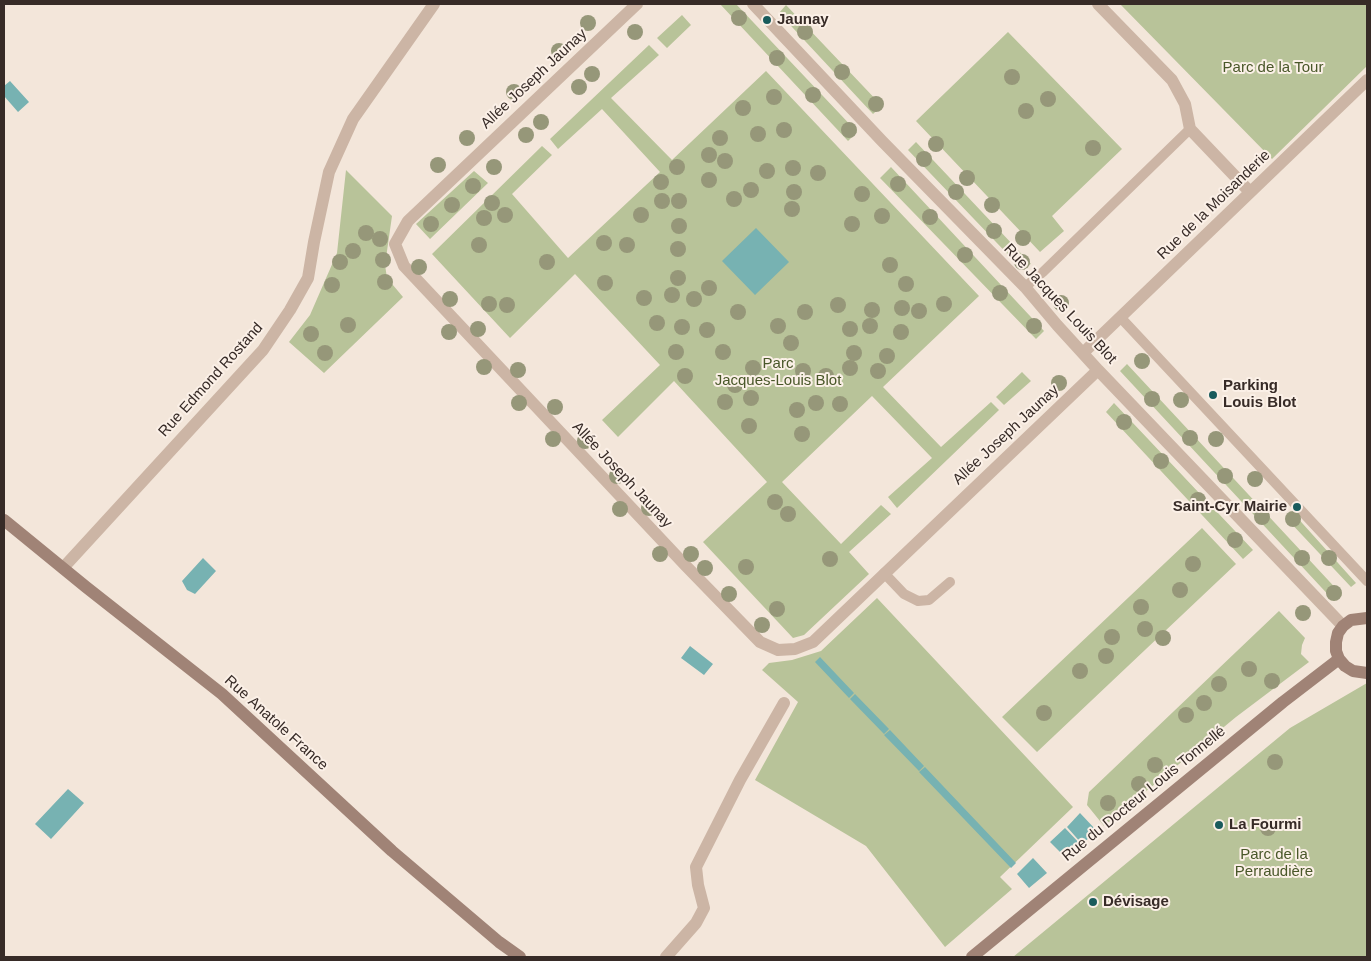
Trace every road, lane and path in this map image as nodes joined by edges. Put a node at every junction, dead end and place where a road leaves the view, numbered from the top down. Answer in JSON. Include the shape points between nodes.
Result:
{"nodes":[{"id":1,"x":637,"y":4,"type":"edge"},
{"id":2,"x":753,"y":4,"type":"edge"},
{"id":3,"x":1098,"y":4,"type":"edge"},
{"id":4,"x":431,"y":5,"type":"edge"},
{"id":5,"x":1367,"y":80,"type":"edge"},
{"id":6,"x":1190,"y":129,"type":"junction"},
{"id":7,"x":1250,"y":192,"type":"junction"},
{"id":8,"x":1025,"y":287,"type":"junction"},
{"id":9,"x":1121,"y":318,"type":"junction"},
{"id":10,"x":1083,"y":353,"type":"junction"},
{"id":11,"x":1098,"y":370,"type":"junction"},
{"id":12,"x":4,"y":520,"type":"edge"},
{"id":13,"x":62,"y":568,"type":"junction"},
{"id":14,"x":884,"y":573,"type":"junction"},
{"id":15,"x":1367,"y":581,"type":"edge"},
{"id":16,"x":950,"y":582,"type":"dead end"},
{"id":17,"x":1367,"y":618,"type":"edge"},
{"id":18,"x":1344,"y":626,"type":"junction"},
{"id":19,"x":1339,"y":659,"type":"junction"},
{"id":20,"x":1367,"y":672,"type":"edge"},
{"id":21,"x":784,"y":703,"type":"dead end"},
{"id":22,"x":520,"y":957,"type":"edge"},
{"id":23,"x":666,"y":957,"type":"edge"},
{"id":24,"x":972,"y":957,"type":"edge"}],
"edges":[{"from":1,"to":14,"type":"street","name":"Allée Joseph Jaunay","via":[[408,221],[395,244],[404,266],[760,642],[778,650],[795,649],[813,642]]},
{"from":2,"to":8,"type":"street","name":"Rue Jacques Louis Blot"},
{"from":3,"to":6,"type":"street","via":[[1172,80],[1185,104]]},
{"from":4,"to":13,"type":"street","name":"Rue Edmond Rostand","via":[[353,119],[330,172],[308,278],[290,310],[263,350]]},
{"from":5,"to":7,"type":"street","name":"Rue de la Moisanderie"},
{"from":6,"to":7,"type":"street"},
{"from":6,"to":8,"type":"lane"},
{"from":7,"to":9,"type":"street","name":"Rue de la Moisanderie"},
{"from":8,"to":10,"type":"street","name":"Rue Jacques Louis Blot"},
{"from":9,"to":10,"type":"street","name":"Rue de la Moisanderie"},
{"from":9,"to":15,"type":"lane"},
{"from":10,"to":11,"type":"street","name":"Rue Jacques Louis Blot"},
{"from":11,"to":14,"type":"street","name":"Allée Joseph Jaunay"},
{"from":11,"to":18,"type":"street","name":"Rue Jacques Louis Blot"},
{"from":12,"to":13,"type":"street","name":"Rue Anatole France"},
{"from":13,"to":22,"type":"street","name":"Rue Anatole France","via":[[222,694],[392,851]]},
{"from":14,"to":16,"type":"lane","via":[[904,594],[918,601],[929,600]]},
{"from":17,"to":18,"type":"street","via":[[1351,620]]},
{"from":18,"to":19,"type":"street","via":[[1336,642]]},
{"from":19,"to":20,"type":"street","via":[[1353,671]]},
{"from":19,"to":24,"type":"street","name":"Rue du Docteur Louis Tonnellé"},
{"from":21,"to":23,"type":"street","via":[[696,867],[704,908],[696,923]]}]}
